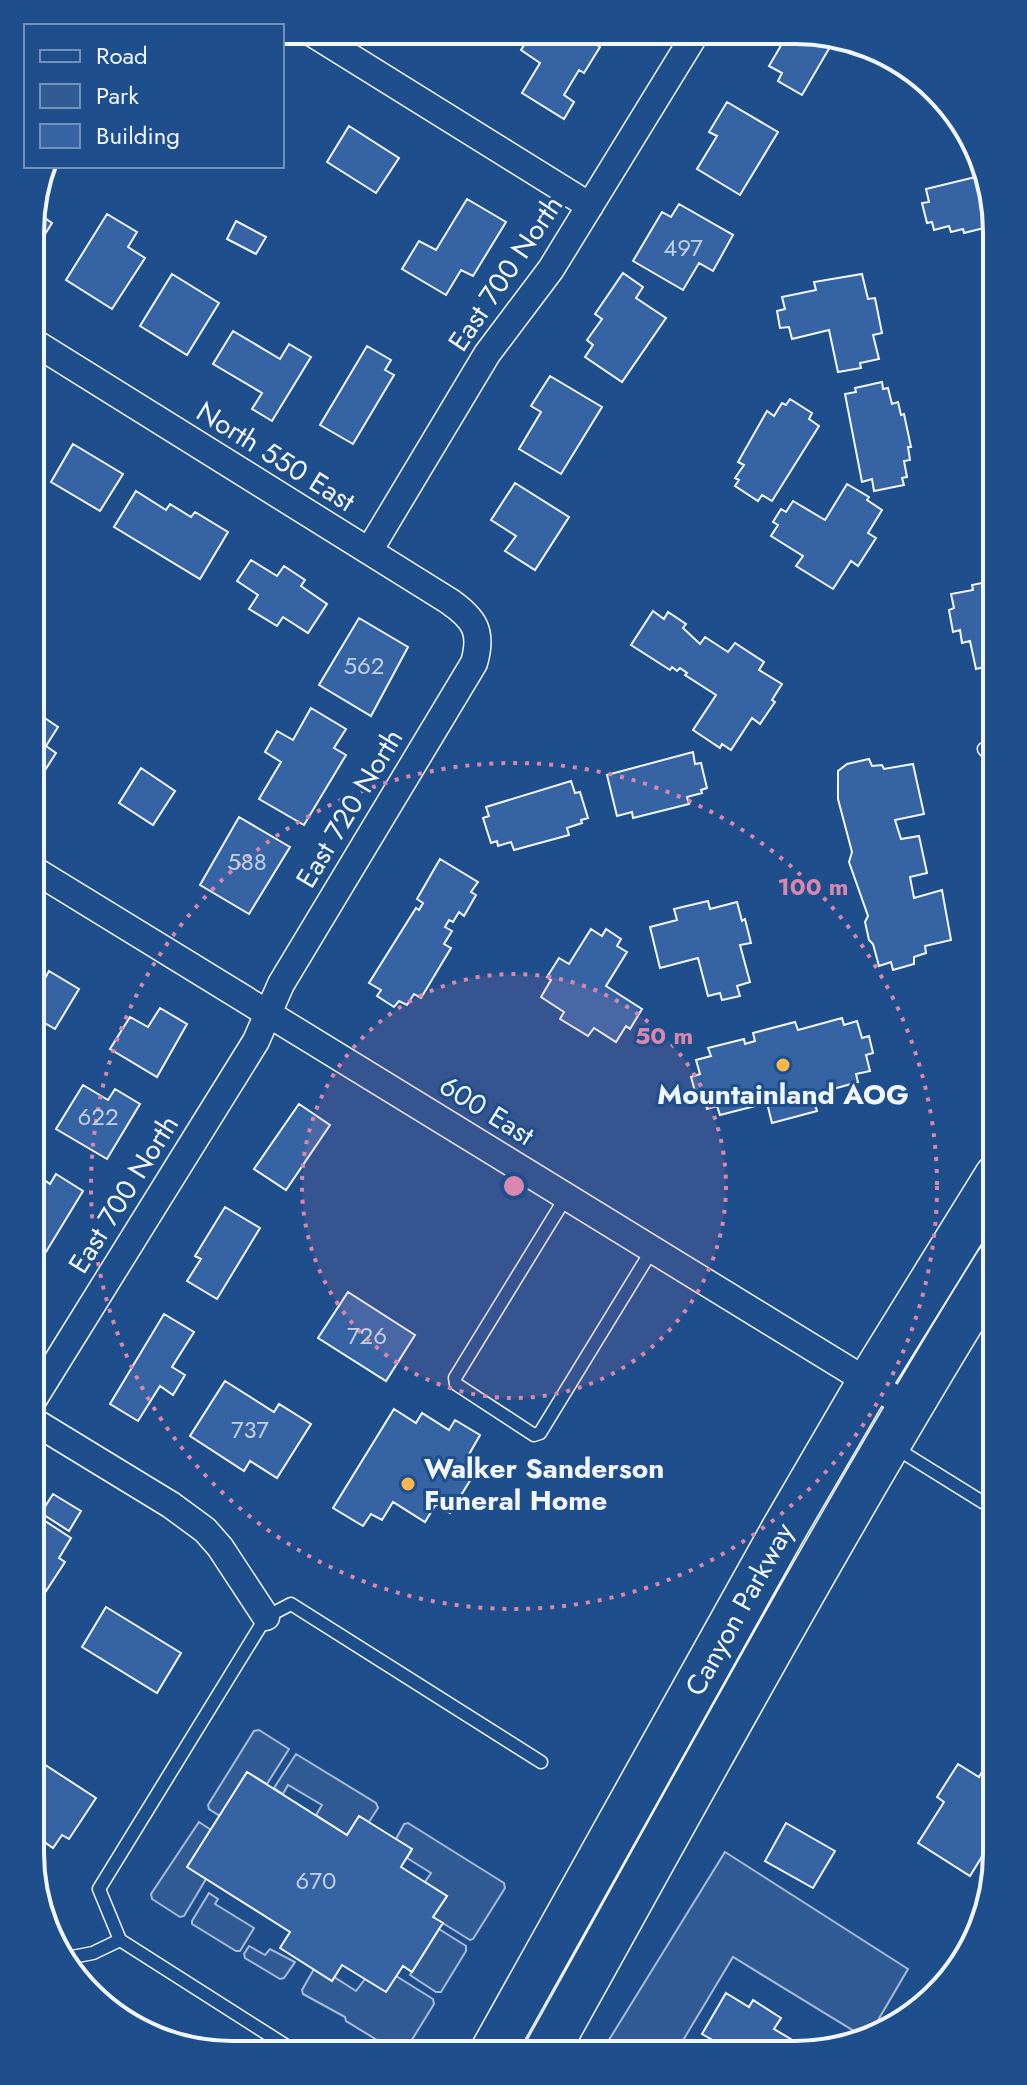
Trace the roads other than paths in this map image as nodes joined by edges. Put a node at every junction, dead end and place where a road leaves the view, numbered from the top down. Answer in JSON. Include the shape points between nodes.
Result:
{"nodes":[{"id":1,"x":330,"y":44,"type":"edge"},
{"id":2,"x":689,"y":44,"type":"edge"},
{"id":3,"x":590,"y":206,"type":"junction"},
{"id":4,"x":44,"y":348,"type":"edge"},
{"id":5,"x":369,"y":551,"type":"junction"},
{"id":6,"x":477,"y":633,"type":"joint"},
{"id":7,"x":44,"y":876,"type":"edge"},
{"id":8,"x":267,"y":1015,"type":"junction"},
{"id":9,"x":566,"y":1197,"type":"junction"},
{"id":10,"x":983,"y":1199,"type":"edge"},
{"id":11,"x":652,"y":1250,"type":"junction"},
{"id":12,"x":983,"y":1286,"type":"edge"},
{"id":13,"x":44,"y":1382,"type":"edge"},
{"id":14,"x":869,"y":1383,"type":"junction"},
{"id":15,"x":909,"y":1407,"type":"junction"},
{"id":16,"x":44,"y":1428,"type":"edge"},
{"id":17,"x":888,"y":1443,"type":"junction"},
{"id":18,"x":983,"y":1502,"type":"edge"},
{"id":19,"x":266,"y":1617,"type":"junction"},
{"id":20,"x":541,"y":1762,"type":"dead end"},
{"id":21,"x":120,"y":1940,"type":"junction"},
{"id":22,"x":75,"y":1956,"type":"edge"},
{"id":23,"x":279,"y":2041,"type":"edge"},
{"id":24,"x":498,"y":2041,"type":"edge"},
{"id":25,"x":552,"y":2041,"type":"edge"}],
"edges":[{"from":1,"to":3,"type":"street"},
{"from":2,"to":3,"type":"street","name":"East 700 North"},
{"from":3,"to":5,"type":"street","name":"East 700 North","via":[[487,354]]},
{"from":4,"to":5,"type":"street","name":"North 550 East"},
{"from":5,"to":6,"type":"street","name":"North 550 East","via":[[464,612]]},
{"from":6,"to":8,"type":"street","name":"East 720 North","via":[[474,663]]},
{"from":7,"to":8,"type":"street","name":"600 East"},
{"from":8,"to":9,"type":"street","name":"600 East"},
{"from":8,"to":13,"type":"street","name":"East 700 North","via":[[256,1041]]},
{"from":9,"to":11,"type":"street","name":"600 East"},
{"from":9,"to":11,"type":"lane","via":[[455,1378],[456,1384],[534,1435]]},
{"from":10,"to":14,"type":"highway","name":"Canyon Parkway"},
{"from":11,"to":14,"type":"street","name":"600 East"},
{"from":12,"to":15,"type":"highway","name":"Canyon Parkway"},
{"from":14,"to":15,"type":"street","name":"600 East"},
{"from":14,"to":24,"type":"highway","name":"Canyon Parkway"},
{"from":15,"to":17,"type":"highway","name":"Canyon Parkway"},
{"from":16,"to":19,"type":"street","via":[[205,1530]]},
{"from":17,"to":18,"type":"lane"},
{"from":17,"to":25,"type":"highway","name":"Canyon Parkway"},
{"from":19,"to":20,"type":"lane","via":[[291,1604]]},
{"from":19,"to":21,"type":"lane","via":[[99,1889]]},
{"from":21,"to":22,"type":"lane"},
{"from":21,"to":23,"type":"lane"}]}
